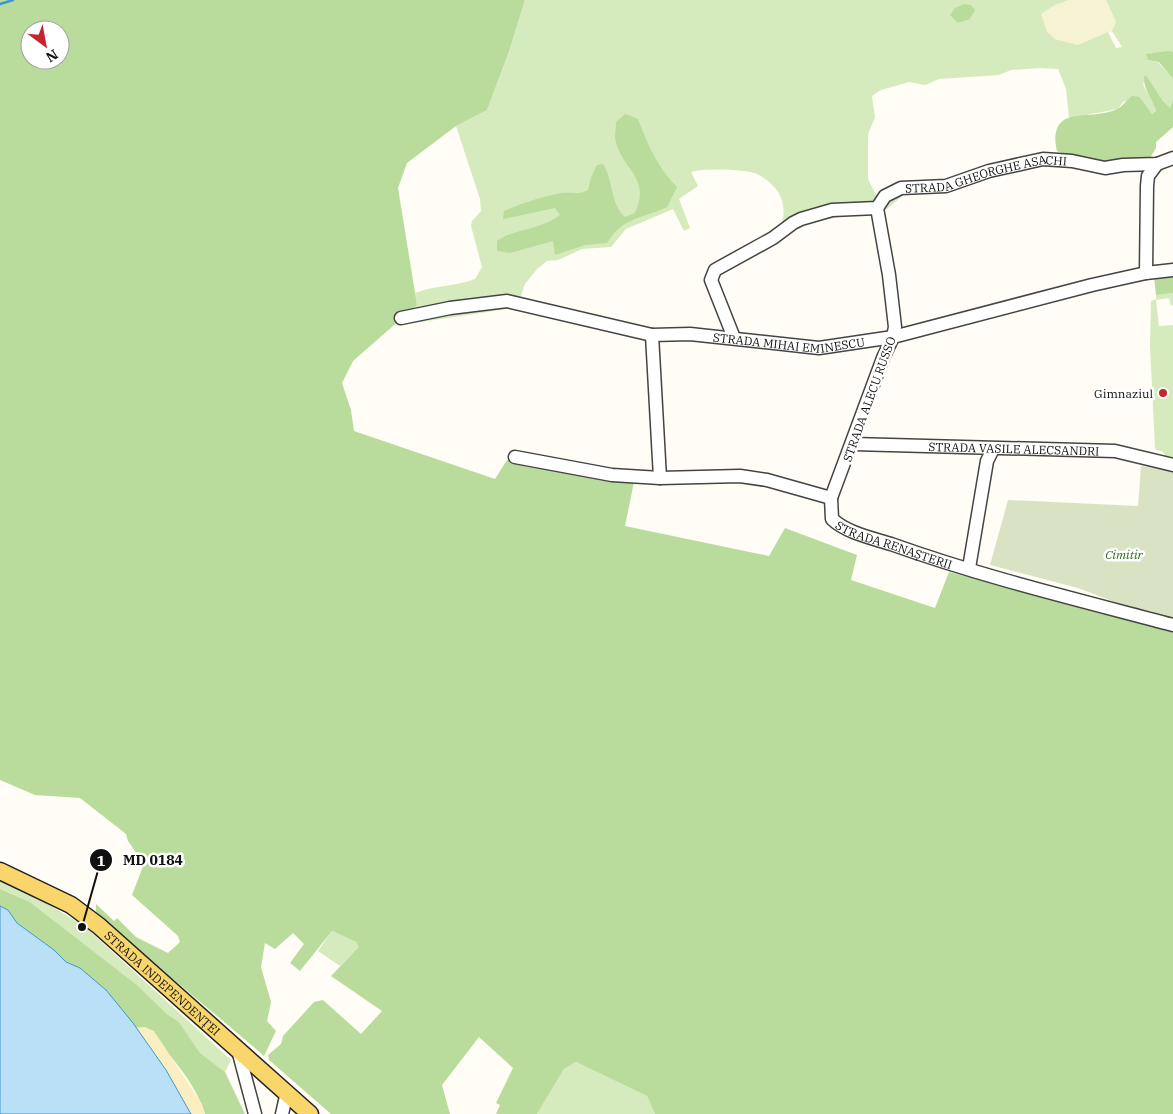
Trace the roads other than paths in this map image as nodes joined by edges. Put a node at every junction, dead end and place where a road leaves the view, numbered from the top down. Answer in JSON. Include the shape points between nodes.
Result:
{"nodes":[{"id":1,"x":1173,"y":158,"type":"edge"},
{"id":2,"x":1157,"y":164,"type":"junction"},
{"id":3,"x":877,"y":208,"type":"junction"},
{"id":4,"x":1173,"y":270,"type":"edge"},
{"id":5,"x":1146,"y":273,"type":"junction"},
{"id":6,"x":401,"y":318,"type":"dead end"},
{"id":7,"x":652,"y":335,"type":"junction"},
{"id":8,"x":893,"y":337,"type":"junction"},
{"id":9,"x":734,"y":338,"type":"junction"},
{"id":10,"x":873,"y":340,"type":"junction"},
{"id":11,"x":883,"y":358,"type":"junction"},
{"id":12,"x":853,"y":444,"type":"junction"},
{"id":13,"x":993,"y":449,"type":"junction"},
{"id":14,"x":515,"y":457,"type":"dead end"},
{"id":15,"x":1173,"y":465,"type":"edge"},
{"id":16,"x":660,"y":478,"type":"junction"},
{"id":17,"x":831,"y":498,"type":"junction"},
{"id":18,"x":969,"y":568,"type":"junction"},
{"id":19,"x":1173,"y":625,"type":"edge"},
{"id":20,"x":0,"y":871,"type":"edge"},
{"id":21,"x":238,"y":1050,"type":"junction"},
{"id":22,"x":287,"y":1092,"type":"junction"},
{"id":23,"x":256,"y":1114,"type":"edge"},
{"id":24,"x":282,"y":1114,"type":"edge"},
{"id":25,"x":310,"y":1114,"type":"edge"}],
"edges":[{"from":1,"to":2,"type":"street","name":"STRADA GHEORGHE ASACHI"},
{"from":2,"to":3,"type":"street","name":"STRADA GHEORGHE ASACHI","via":[[1106,168],[1043,159],[989,171],[946,186],[901,188],[885,196]]},
{"from":2,"to":5,"type":"street","via":[[1148,176],[1146,186]]},
{"from":3,"to":8,"type":"street","name":"STRADA ALECU RUSSO","via":[[889,275],[895,327]]},
{"from":3,"to":9,"type":"street","via":[[832,210],[801,219],[718,267],[712,280]]},
{"from":4,"to":5,"type":"street","name":"STRADA MIHAI EMINESCU"},
{"from":5,"to":8,"type":"street","name":"STRADA MIHAI EMINESCU"},
{"from":6,"to":7,"type":"street","name":"STRADA MIHAI EMINESCU","via":[[506,301]]},
{"from":7,"to":9,"type":"street","name":"STRADA MIHAI EMINESCU"},
{"from":7,"to":16,"type":"street"},
{"from":8,"to":10,"type":"street","name":"STRADA MIHAI EMINESCU"},
{"from":8,"to":11,"type":"street","name":"STRADA ALECU RUSSO"},
{"from":9,"to":10,"type":"street","name":"STRADA MIHAI EMINESCU","via":[[819,348]]},
{"from":10,"to":11,"type":"street"},
{"from":11,"to":12,"type":"street","name":"STRADA ALECU RUSSO"},
{"from":12,"to":13,"type":"street","name":"STRADA VASILE ALECSANDRI"},
{"from":12,"to":17,"type":"street","name":"STRADA ALECU RUSSO"},
{"from":13,"to":15,"type":"street","name":"STRADA VASILE ALECSANDRI","via":[[1115,451]]},
{"from":13,"to":18,"type":"street","via":[[987,461]]},
{"from":14,"to":16,"type":"street","via":[[612,475]]},
{"from":16,"to":17,"type":"street","via":[[740,476]]},
{"from":17,"to":18,"type":"street","name":"STRADA RENAȘTERII","via":[[832,519],[838,525]]},
{"from":18,"to":19,"type":"street","name":"STRADA RENAȘTERII","via":[[1065,598]]},
{"from":20,"to":21,"type":"main road","name":"STRADA INDEPENDENȚEI","via":[[83,914]]},
{"from":21,"to":22,"type":"main road","name":"STRADA INDEPENDENȚEI"},
{"from":21,"to":23,"type":"street"},
{"from":22,"to":24,"type":"street"},
{"from":22,"to":25,"type":"main road","name":"STRADA INDEPENDENȚEI"}]}
